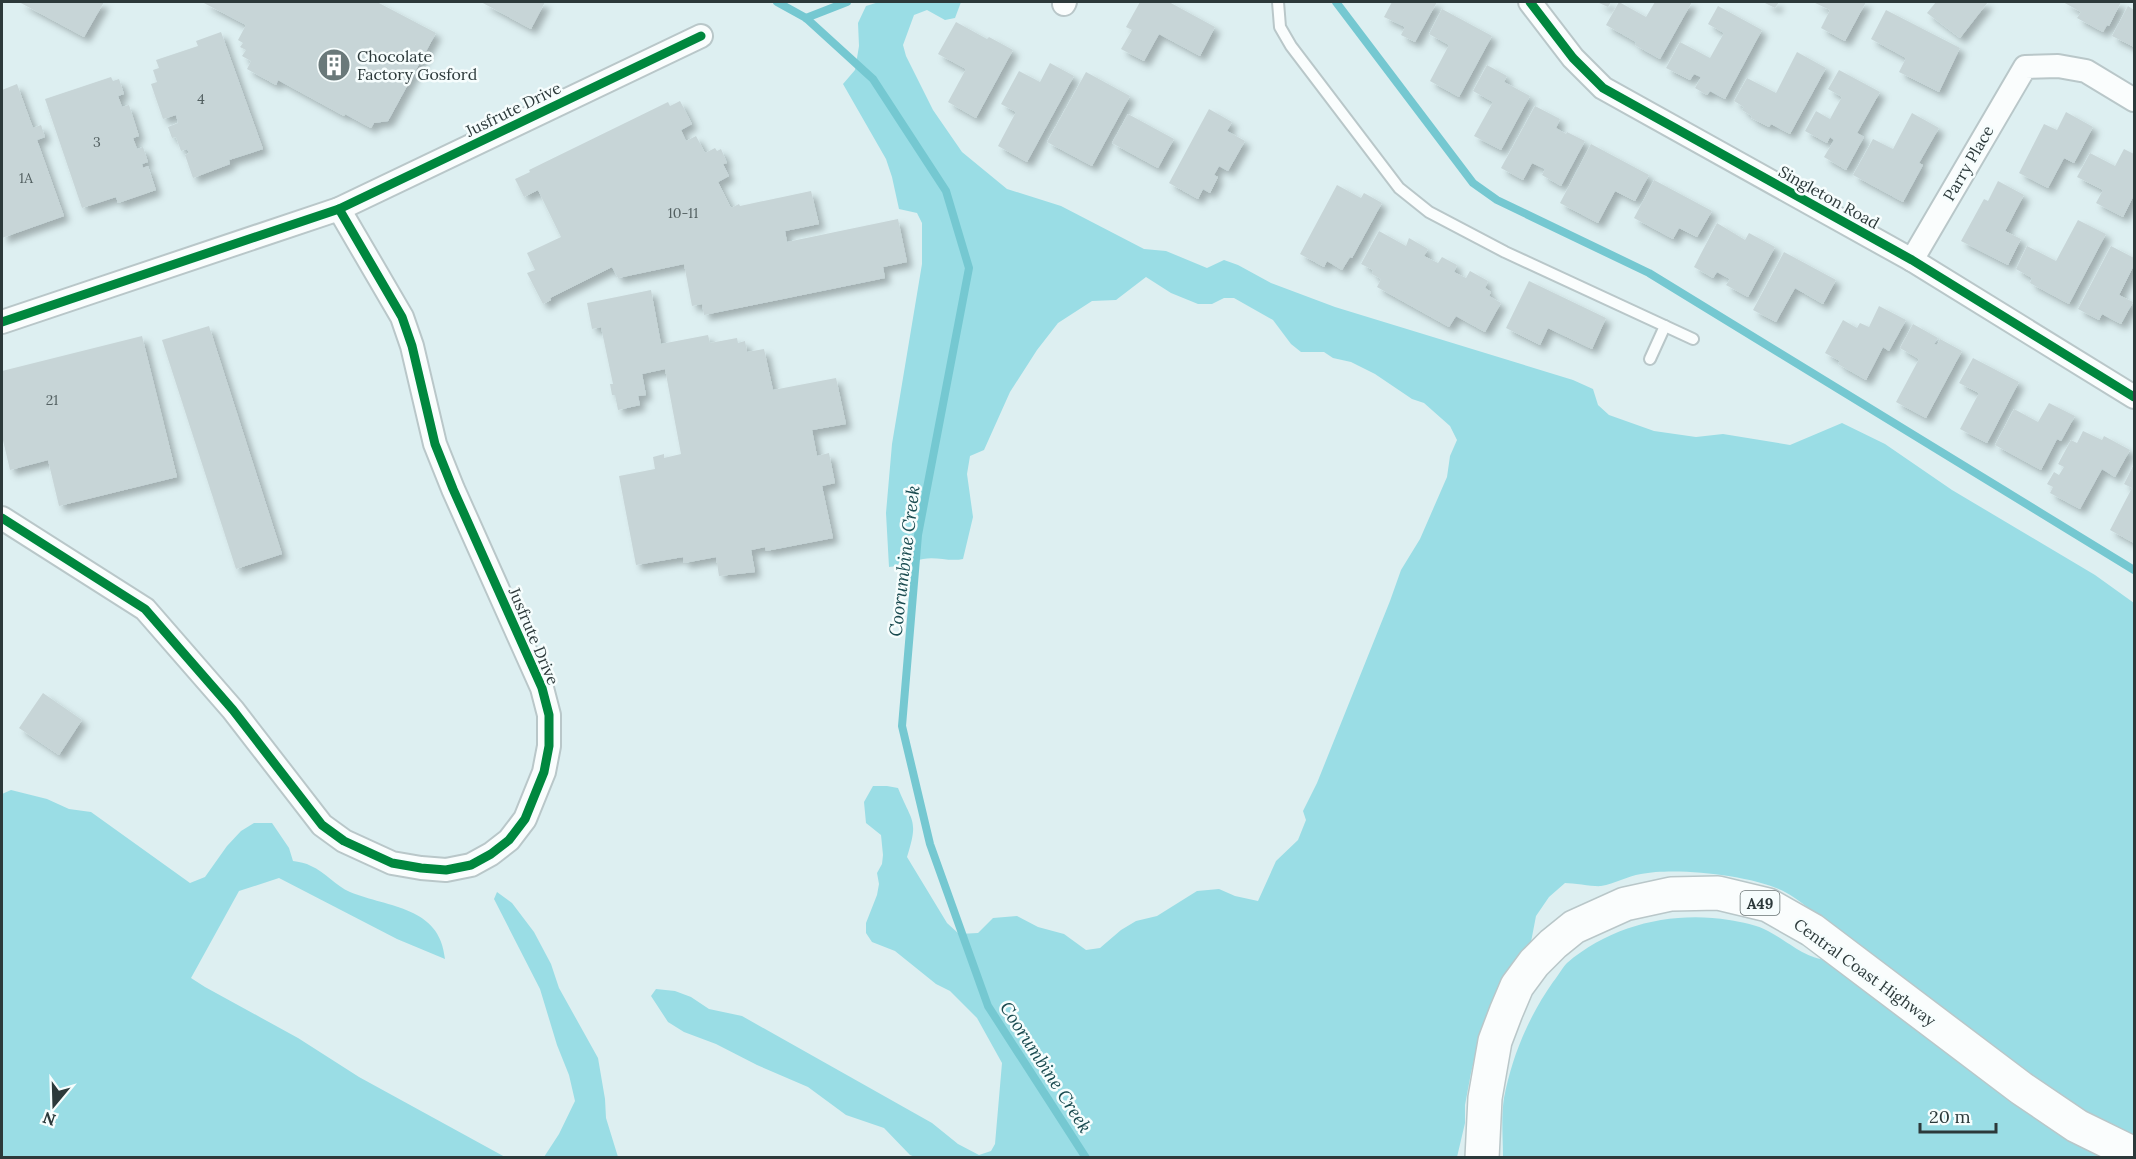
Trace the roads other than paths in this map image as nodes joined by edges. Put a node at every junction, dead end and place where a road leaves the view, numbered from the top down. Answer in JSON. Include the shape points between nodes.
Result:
{"nodes":[{"id":1,"x":1278,"y":2,"type":"edge"},
{"id":2,"x":1530,"y":2,"type":"edge"},
{"id":3,"x":701,"y":36,"type":"dead end"},
{"id":4,"x":2134,"y":100,"type":"edge"},
{"id":5,"x":339,"y":209,"type":"junction"},
{"id":6,"x":1912,"y":260,"type":"junction"},
{"id":7,"x":2,"y":322,"type":"edge"},
{"id":8,"x":1665,"y":326,"type":"junction"},
{"id":9,"x":1693,"y":339,"type":"dead end"},
{"id":10,"x":1650,"y":359,"type":"dead end"},
{"id":11,"x":2134,"y":396,"type":"edge"},
{"id":12,"x":2,"y":518,"type":"edge"},
{"id":13,"x":2134,"y":1154,"type":"edge"},
{"id":14,"x":1482,"y":1158,"type":"edge"}],
"edges":[{"from":1,"to":8,"type":"lane","via":[[1280,27],[1291,46],[1399,188],[1429,212],[1505,252]]},
{"from":2,"to":6,"type":"street","name":"Singleton Road","via":[[1573,58],[1603,88]]},
{"from":3,"to":5,"type":"street","name":"Jusfrute Drive"},
{"from":4,"to":6,"type":"street","name":"Parry Place","via":[[2086,71],[2058,66],[2025,67]]},
{"from":5,"to":7,"type":"street","name":"Jusfrute Drive"},
{"from":5,"to":12,"type":"street","name":"Jusfrute Drive","via":[[402,317],[435,444],[542,688],[549,715],[544,772],[525,819],[509,840],[471,865],[446,870],[392,863],[344,841],[322,825],[233,710],[146,609]]},
{"from":6,"to":11,"type":"street","name":"Singleton Road"},
{"from":8,"to":9,"type":"lane"},
{"from":8,"to":10,"type":"lane"},
{"from":13,"to":14,"type":"highway","name":"Central Coast Highway","number":"A49","via":[[2077,1126],[2021,1088],[1812,930],[1768,905],[1718,893],[1671,894],[1625,904],[1574,927],[1534,963],[1517,986],[1495,1041],[1485,1098]]}]}
